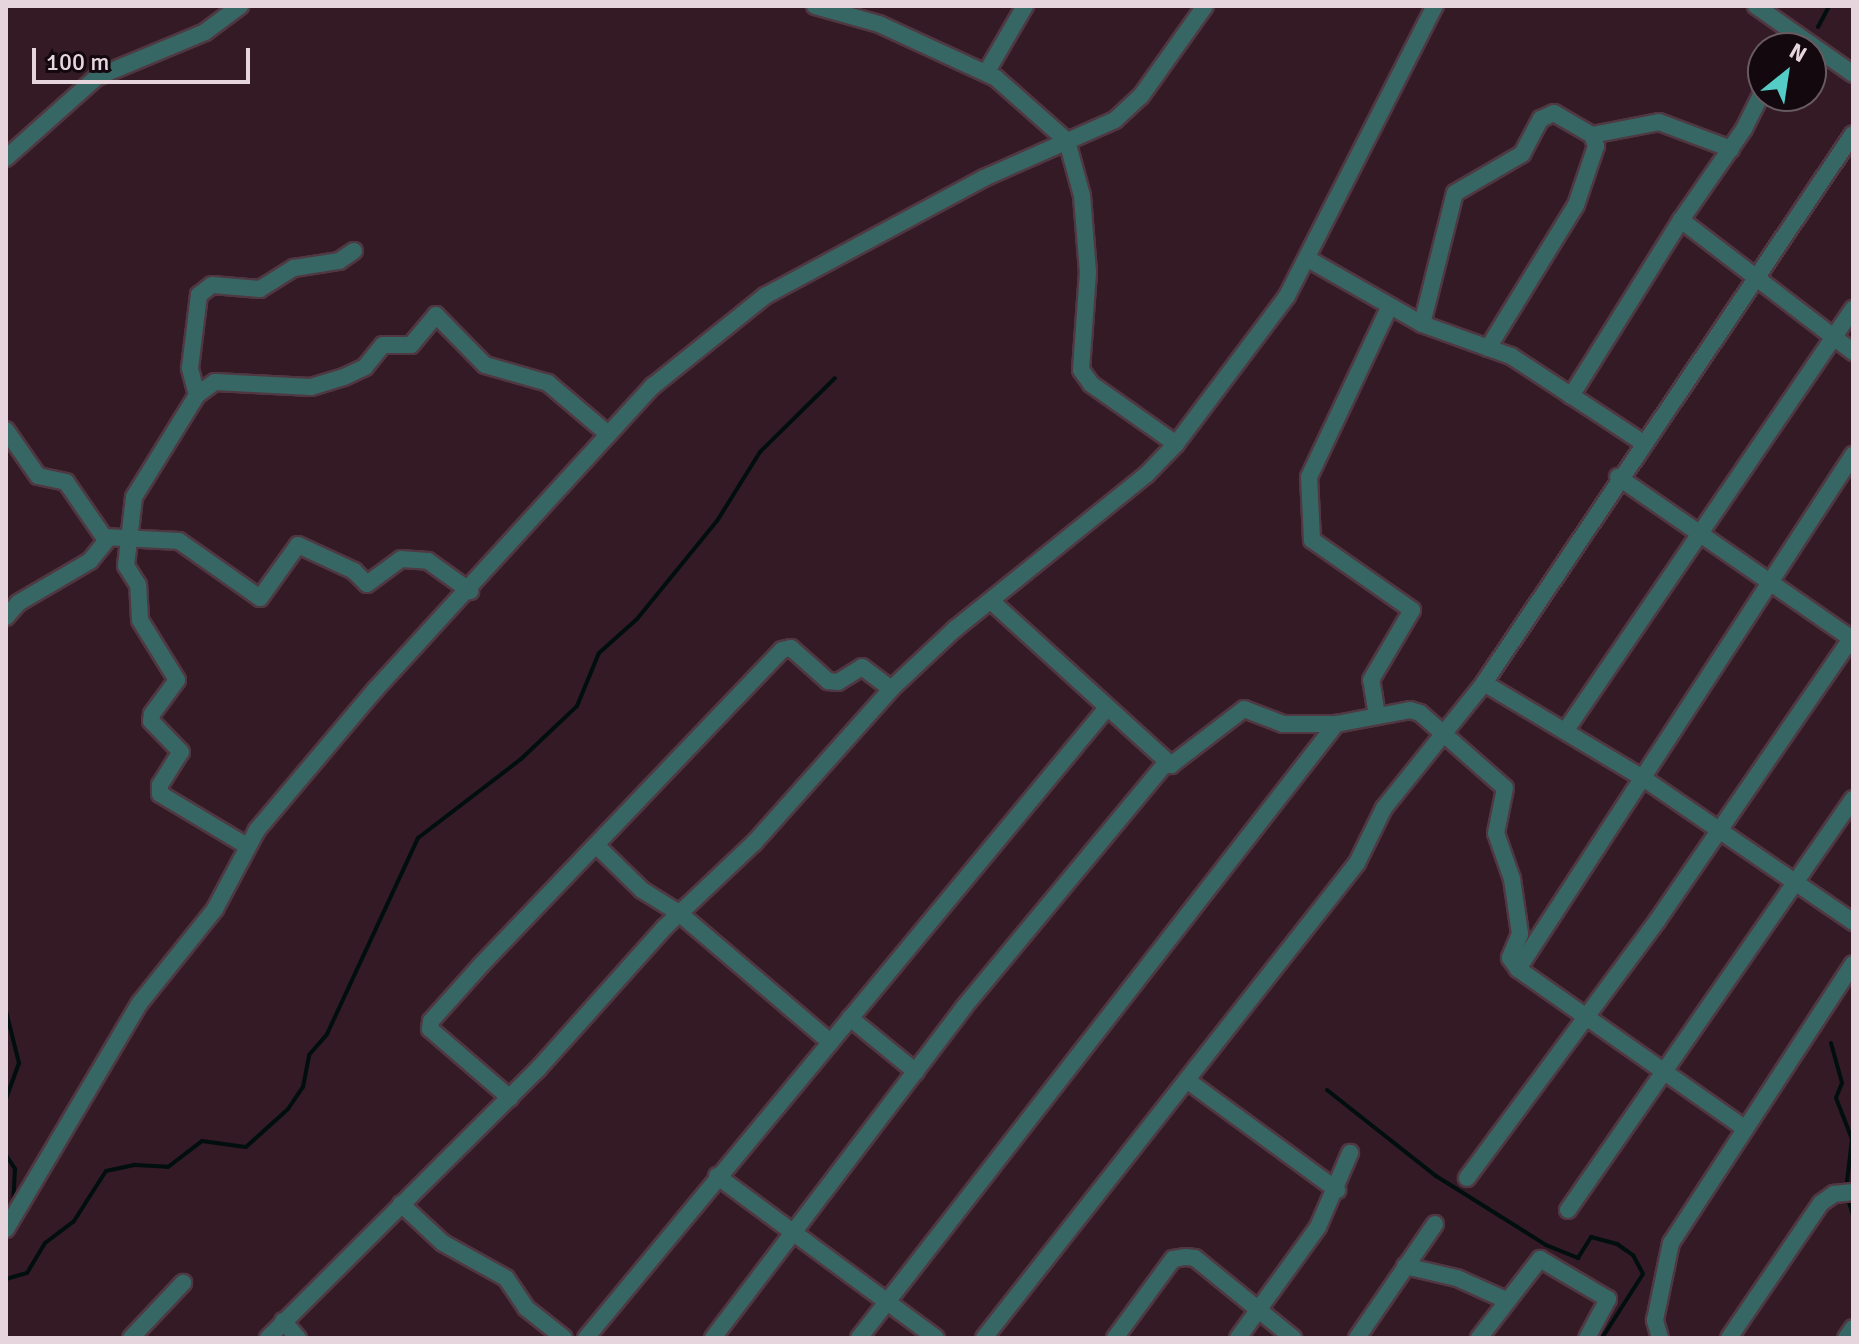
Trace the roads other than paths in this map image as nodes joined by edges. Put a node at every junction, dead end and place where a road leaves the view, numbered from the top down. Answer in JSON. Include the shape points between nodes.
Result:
{"nodes":[{"id":1,"x":240,"y":6,"type":"edge"},
{"id":2,"x":815,"y":6,"type":"edge"},
{"id":3,"x":1025,"y":6,"type":"edge"},
{"id":4,"x":1205,"y":6,"type":"edge"},
{"id":5,"x":1435,"y":6,"type":"edge"},
{"id":6,"x":1756,"y":6,"type":"edge"},
{"id":7,"x":986,"y":73,"type":"junction"},
{"id":8,"x":1853,"y":74,"type":"edge"},
{"id":9,"x":1751,"y":112,"type":"edge"},
{"id":10,"x":1853,"y":134,"type":"edge"},
{"id":11,"x":1592,"y":135,"type":"junction"},
{"id":12,"x":1067,"y":141,"type":"junction"},
{"id":13,"x":1731,"y":149,"type":"junction"},
{"id":14,"x":6,"y":158,"type":"edge"},
{"id":15,"x":1681,"y":220,"type":"junction"},
{"id":16,"x":354,"y":251,"type":"dead end"},
{"id":17,"x":1308,"y":259,"type":"junction"},
{"id":18,"x":1756,"y":277,"type":"junction"},
{"id":19,"x":1389,"y":308,"type":"junction"},
{"id":20,"x":1853,"y":309,"type":"edge"},
{"id":21,"x":1422,"y":324,"type":"junction"},
{"id":22,"x":1831,"y":337,"type":"junction"},
{"id":23,"x":1488,"y":348,"type":"junction"},
{"id":24,"x":1853,"y":352,"type":"edge"},
{"id":25,"x":197,"y":395,"type":"junction"},
{"id":26,"x":1571,"y":396,"type":"junction"},
{"id":27,"x":6,"y":430,"type":"edge"},
{"id":28,"x":608,"y":434,"type":"junction"},
{"id":29,"x":1642,"y":442,"type":"junction"},
{"id":30,"x":1176,"y":444,"type":"junction"},
{"id":31,"x":1853,"y":455,"type":"edge"},
{"id":32,"x":1618,"y":477,"type":"junction"},
{"id":33,"x":1698,"y":532,"type":"junction"},
{"id":34,"x":129,"y":536,"type":"junction"},
{"id":35,"x":108,"y":539,"type":"junction"},
{"id":36,"x":1773,"y":584,"type":"junction"},
{"id":37,"x":470,"y":591,"type":"junction"},
{"id":38,"x":991,"y":601,"type":"junction"},
{"id":39,"x":6,"y":617,"type":"edge"},
{"id":40,"x":1852,"y":638,"type":"edge"},
{"id":41,"x":1484,"y":683,"type":"junction"},
{"id":42,"x":891,"y":689,"type":"junction"},
{"id":43,"x":1106,"y":709,"type":"junction"},
{"id":44,"x":1377,"y":716,"type":"junction"},
{"id":45,"x":1336,"y":724,"type":"junction"},
{"id":46,"x":1566,"y":730,"type":"junction"},
{"id":47,"x":1445,"y":736,"type":"junction"},
{"id":48,"x":1166,"y":763,"type":"junction"},
{"id":49,"x":1643,"y":778,"type":"junction"},
{"id":50,"x":1853,"y":799,"type":"edge"},
{"id":51,"x":1720,"y":830,"type":"junction"},
{"id":52,"x":596,"y":845,"type":"junction"},
{"id":53,"x":247,"y":846,"type":"junction"},
{"id":54,"x":1799,"y":884,"type":"junction"},
{"id":55,"x":679,"y":913,"type":"junction"},
{"id":56,"x":1853,"y":922,"type":"edge"},
{"id":57,"x":1853,"y":964,"type":"edge"},
{"id":58,"x":1518,"y":969,"type":"junction"},
{"id":59,"x":850,"y":1018,"type":"junction"},
{"id":60,"x":1583,"y":1018,"type":"junction"},
{"id":61,"x":830,"y":1042,"type":"junction"},
{"id":62,"x":916,"y":1072,"type":"junction"},
{"id":63,"x":1665,"y":1076,"type":"junction"},
{"id":64,"x":1188,"y":1081,"type":"junction"},
{"id":65,"x":510,"y":1098,"type":"junction"},
{"id":66,"x":1744,"y":1128,"type":"junction"},
{"id":67,"x":1350,"y":1153,"type":"dead end"},
{"id":68,"x":717,"y":1176,"type":"junction"},
{"id":69,"x":1467,"y":1178,"type":"dead end"},
{"id":70,"x":1337,"y":1190,"type":"junction"},
{"id":71,"x":1849,"y":1192,"type":"edge"},
{"id":72,"x":401,"y":1204,"type":"junction"},
{"id":73,"x":1568,"y":1210,"type":"dead end"},
{"id":74,"x":1435,"y":1224,"type":"dead end"},
{"id":75,"x":6,"y":1229,"type":"edge"},
{"id":76,"x":791,"y":1235,"type":"junction"},
{"id":77,"x":1405,"y":1266,"type":"junction"},
{"id":78,"x":183,"y":1283,"type":"dead end"},
{"id":79,"x":1506,"y":1300,"type":"junction"},
{"id":80,"x":886,"y":1303,"type":"junction"},
{"id":81,"x":1260,"y":1310,"type":"junction"},
{"id":82,"x":283,"y":1321,"type":"junction"},
{"id":83,"x":1853,"y":1328,"type":"edge"},
{"id":84,"x":131,"y":1338,"type":"edge"},
{"id":85,"x":268,"y":1338,"type":"edge"},
{"id":86,"x":298,"y":1338,"type":"edge"},
{"id":87,"x":564,"y":1338,"type":"edge"},
{"id":88,"x":586,"y":1338,"type":"edge"},
{"id":89,"x":713,"y":1338,"type":"edge"},
{"id":90,"x":859,"y":1338,"type":"edge"},
{"id":91,"x":936,"y":1338,"type":"edge"},
{"id":92,"x":984,"y":1338,"type":"edge"},
{"id":93,"x":1115,"y":1338,"type":"edge"},
{"id":94,"x":1238,"y":1338,"type":"edge"},
{"id":95,"x":1293,"y":1338,"type":"edge"},
{"id":96,"x":1357,"y":1338,"type":"edge"},
{"id":97,"x":1479,"y":1338,"type":"edge"},
{"id":98,"x":1587,"y":1338,"type":"edge"},
{"id":99,"x":1660,"y":1338,"type":"edge"},
{"id":100,"x":1729,"y":1338,"type":"edge"},
{"id":101,"x":1846,"y":1338,"type":"edge"}],
"edges":[{"from":1,"to":14,"type":"street","via":[[205,32],[97,77]]},
{"from":2,"to":7,"type":"street","via":[[879,24]]},
{"from":3,"to":7,"type":"street"},
{"from":4,"to":12,"type":"street","via":[[1141,96],[1115,120]]},
{"from":5,"to":17,"type":"street"},
{"from":6,"to":8,"type":"street"},
{"from":7,"to":12,"type":"street","via":[[1026,100]]},
{"from":9,"to":13,"type":"street"},
{"from":10,"to":18,"type":"street"},
{"from":11,"to":13,"type":"street","via":[[1659,122]]},
{"from":11,"to":21,"type":"street","via":[[1548,113],[1522,154],[1461,186],[1440,240]]},
{"from":11,"to":23,"type":"street","via":[[1596,146],[1576,205]]},
{"from":12,"to":28,"type":"street","via":[[984,178],[765,296],[653,386]]},
{"from":12,"to":30,"type":"street","via":[[1082,196],[1088,272],[1081,370],[1091,384]]},
{"from":13,"to":15,"type":"street"},
{"from":15,"to":18,"type":"street"},
{"from":15,"to":26,"type":"street"},
{"from":16,"to":25,"type":"street","via":[[339,261],[299,266],[260,289],[212,285],[199,295],[190,368]]},
{"from":17,"to":19,"type":"street"},
{"from":17,"to":30,"type":"street"},
{"from":18,"to":22,"type":"street"},
{"from":18,"to":29,"type":"street"},
{"from":19,"to":21,"type":"street"},
{"from":19,"to":44,"type":"street","via":[[1309,477],[1312,540],[1412,610],[1371,680]]},
{"from":20,"to":22,"type":"street"},
{"from":21,"to":23,"type":"street"},
{"from":22,"to":24,"type":"street"},
{"from":22,"to":33,"type":"street"},
{"from":23,"to":26,"type":"street","via":[[1511,356]]},
{"from":25,"to":28,"type":"street","via":[[215,382],[311,387],[344,377],[365,367],[383,345],[411,345],[436,315],[485,365],[548,383]]},
{"from":25,"to":34,"type":"street","via":[[136,492]]},
{"from":26,"to":29,"type":"street"},
{"from":27,"to":35,"type":"street","via":[[38,476],[66,482]]},
{"from":28,"to":37,"type":"street"},
{"from":29,"to":32,"type":"street"},
{"from":30,"to":38,"type":"street","via":[[1146,475]]},
{"from":31,"to":36,"type":"street"},
{"from":32,"to":33,"type":"street"},
{"from":32,"to":41,"type":"street"},
{"from":33,"to":36,"type":"street"},
{"from":33,"to":46,"type":"street"},
{"from":34,"to":35,"type":"street"},
{"from":34,"to":37,"type":"street","via":[[183,543],[260,598],[298,545],[354,571],[367,584],[401,559],[428,561]]},
{"from":34,"to":53,"type":"street","via":[[126,566],[138,585],[138,615],[177,680],[152,714],[151,721],[181,752],[160,785],[160,794]]},
{"from":35,"to":39,"type":"street","via":[[90,561],[18,603]]},
{"from":36,"to":40,"type":"street"},
{"from":36,"to":49,"type":"street"},
{"from":37,"to":53,"type":"street","via":[[375,690]]},
{"from":38,"to":42,"type":"street"},
{"from":38,"to":43,"type":"street"},
{"from":40,"to":51,"type":"street"},
{"from":41,"to":46,"type":"street"},
{"from":41,"to":47,"type":"street"},
{"from":42,"to":52,"type":"street","via":[[862,667],[838,682],[828,681],[791,648],[782,650]]},
{"from":42,"to":55,"type":"street","via":[[754,843]]},
{"from":43,"to":48,"type":"street"},
{"from":43,"to":59,"type":"street"},
{"from":44,"to":45,"type":"street"},
{"from":44,"to":47,"type":"street","via":[[1415,711]]},
{"from":45,"to":48,"type":"street","via":[[1283,724],[1244,709],[1177,764]]},
{"from":45,"to":80,"type":"street"},
{"from":46,"to":49,"type":"street"},
{"from":47,"to":58,"type":"street","via":[[1505,788],[1496,833],[1512,879],[1520,934],[1509,955]]},
{"from":47,"to":64,"type":"street","via":[[1384,808],[1357,863]]},
{"from":48,"to":62,"type":"street","via":[[1042,908]]},
{"from":49,"to":51,"type":"street"},
{"from":49,"to":58,"type":"street"},
{"from":50,"to":54,"type":"street"},
{"from":51,"to":54,"type":"street"},
{"from":51,"to":60,"type":"street"},
{"from":52,"to":55,"type":"street","via":[[642,890]]},
{"from":52,"to":65,"type":"street","via":[[429,1025]]},
{"from":53,"to":75,"type":"street","via":[[215,909],[132,1015]]},
{"from":54,"to":56,"type":"street"},
{"from":54,"to":63,"type":"street"},
{"from":55,"to":61,"type":"street"},
{"from":55,"to":65,"type":"street"},
{"from":57,"to":66,"type":"street"},
{"from":58,"to":60,"type":"street"},
{"from":59,"to":61,"type":"street"},
{"from":59,"to":62,"type":"street"},
{"from":60,"to":63,"type":"street"},
{"from":60,"to":69,"type":"street"},
{"from":61,"to":68,"type":"street"},
{"from":62,"to":76,"type":"street"},
{"from":63,"to":66,"type":"street"},
{"from":63,"to":73,"type":"street"},
{"from":64,"to":70,"type":"street"},
{"from":64,"to":92,"type":"street"},
{"from":65,"to":72,"type":"street"},
{"from":66,"to":99,"type":"street","via":[[1671,1243],[1655,1320]]},
{"from":67,"to":70,"type":"street"},
{"from":68,"to":76,"type":"street"},
{"from":68,"to":88,"type":"street"},
{"from":70,"to":81,"type":"street"},
{"from":71,"to":100,"type":"street","via":[[1821,1203]]},
{"from":72,"to":82,"type":"street"},
{"from":72,"to":87,"type":"street","via":[[443,1243],[506,1278],[526,1308]]},
{"from":74,"to":77,"type":"street"},
{"from":76,"to":80,"type":"street"},
{"from":76,"to":89,"type":"street"},
{"from":77,"to":79,"type":"street","via":[[1457,1278]]},
{"from":77,"to":96,"type":"street"},
{"from":78,"to":84,"type":"street"},
{"from":79,"to":97,"type":"street"},
{"from":79,"to":98,"type":"street","via":[[1535,1260],[1546,1260],[1608,1299]]},
{"from":80,"to":90,"type":"street"},
{"from":80,"to":91,"type":"street"},
{"from":81,"to":93,"type":"street","via":[[1195,1258],[1179,1257]]},
{"from":81,"to":94,"type":"street"},
{"from":81,"to":95,"type":"street"},
{"from":82,"to":85,"type":"street"},
{"from":82,"to":86,"type":"street"},
{"from":83,"to":101,"type":"street"}]}
